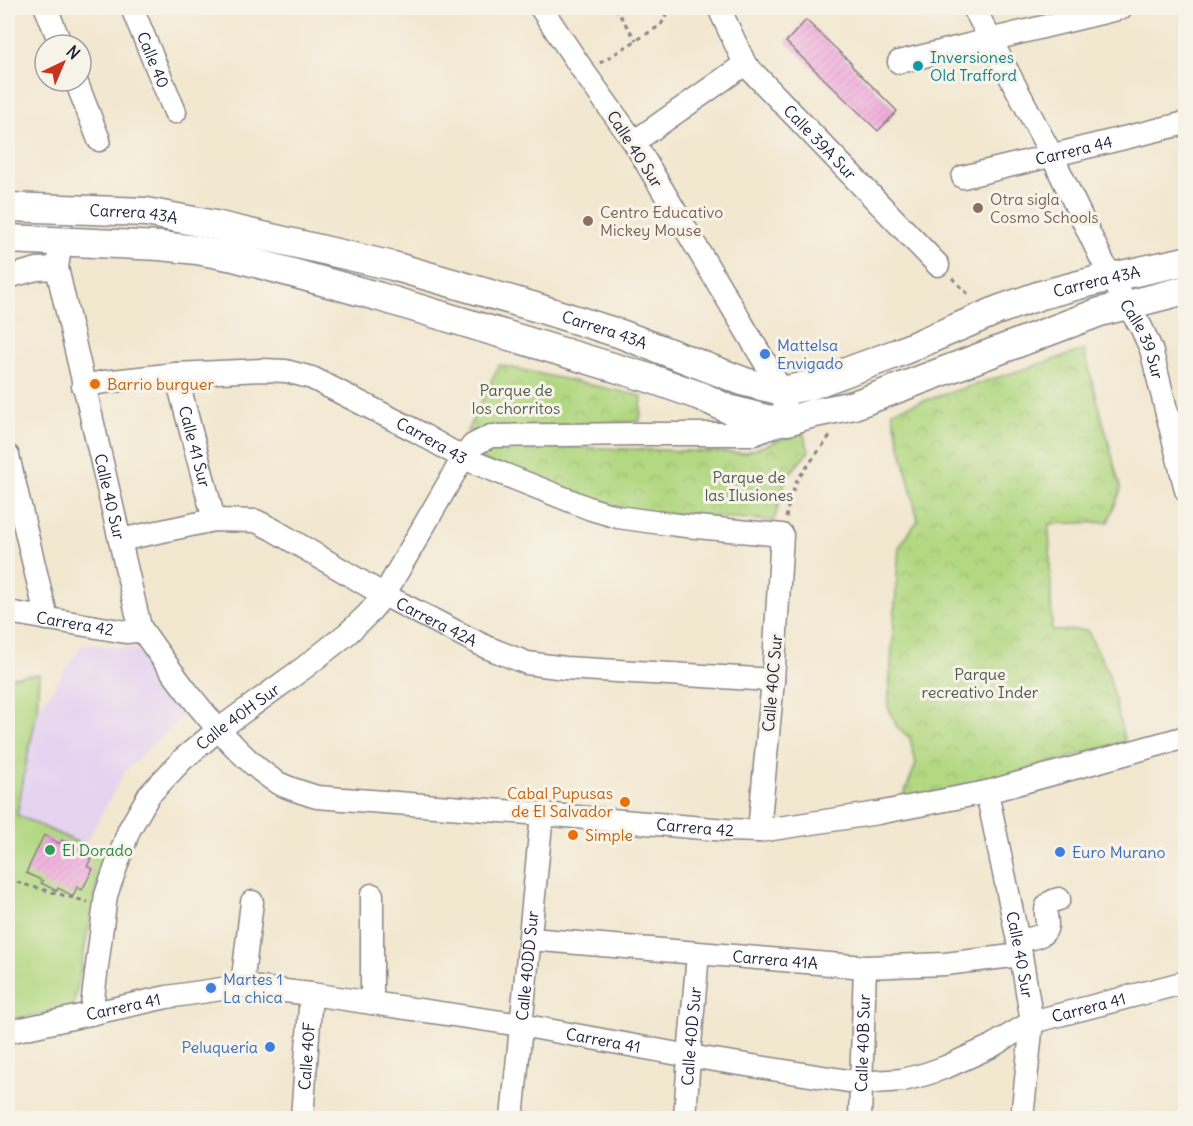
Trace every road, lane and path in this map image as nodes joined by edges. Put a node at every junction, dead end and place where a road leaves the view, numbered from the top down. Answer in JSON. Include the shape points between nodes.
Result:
{"nodes":[{"id":1,"x":46,"y":8,"type":"edge"},
{"id":2,"x":132,"y":8,"type":"edge"},
{"id":3,"x":540,"y":8,"type":"edge"},
{"id":4,"x":615,"y":8,"type":"edge"},
{"id":5,"x":669,"y":8,"type":"edge"},
{"id":6,"x":719,"y":8,"type":"edge"},
{"id":7,"x":974,"y":8,"type":"edge"},
{"id":8,"x":1121,"y":8,"type":"edge"},
{"id":9,"x":56,"y":33,"type":"edge"},
{"id":10,"x":990,"y":39,"type":"junction"},
{"id":11,"x":636,"y":40,"type":"junction"},
{"id":12,"x":898,"y":62,"type":"dead end"},
{"id":13,"x":745,"y":64,"type":"junction"},
{"id":14,"x":584,"y":72,"type":"junction"},
{"id":15,"x":81,"y":93,"type":"edge"},
{"id":16,"x":175,"y":112,"type":"dead end"},
{"id":17,"x":1184,"y":129,"type":"edge"},
{"id":18,"x":99,"y":140,"type":"dead end"},
{"id":19,"x":634,"y":142,"type":"junction"},
{"id":20,"x":1052,"y":156,"type":"junction"},
{"id":21,"x":963,"y":177,"type":"dead end"},
{"id":22,"x":8,"y":207,"type":"edge"},
{"id":23,"x":8,"y":239,"type":"edge"},
{"id":24,"x":59,"y":254,"type":"junction"},
{"id":25,"x":1185,"y":261,"type":"edge"},
{"id":26,"x":938,"y":265,"type":"joint"},
{"id":27,"x":8,"y":277,"type":"edge"},
{"id":28,"x":1111,"y":278,"type":"junction"},
{"id":29,"x":1185,"y":290,"type":"edge"},
{"id":30,"x":975,"y":300,"type":"dead end"},
{"id":31,"x":1127,"y":305,"type":"junction"},
{"id":32,"x":176,"y":374,"type":"junction"},
{"id":33,"x":83,"y":386,"type":"junction"},
{"id":34,"x":782,"y":391,"type":"junction"},
{"id":35,"x":788,"y":421,"type":"junction"},
{"id":36,"x":835,"y":429,"type":"dead end"},
{"id":37,"x":8,"y":456,"type":"edge"},
{"id":38,"x":463,"y":458,"type":"junction"},
{"id":39,"x":1185,"y":490,"type":"edge"},
{"id":40,"x":214,"y":519,"type":"junction"},
{"id":41,"x":782,"y":535,"type":"junction"},
{"id":42,"x":120,"y":540,"type":"junction"},
{"id":43,"x":384,"y":595,"type":"junction"},
{"id":44,"x":8,"y":612,"type":"edge"},
{"id":45,"x":47,"y":619,"type":"junction"},
{"id":46,"x":140,"y":627,"type":"junction"},
{"id":47,"x":773,"y":680,"type":"junction"},
{"id":48,"x":218,"y":730,"type":"junction"},
{"id":49,"x":1185,"y":737,"type":"edge"},
{"id":50,"x":987,"y":792,"type":"junction"},
{"id":51,"x":542,"y":814,"type":"junction"},
{"id":52,"x":759,"y":831,"type":"junction"},
{"id":53,"x":8,"y":880,"type":"edge"},
{"id":54,"x":372,"y":895,"type":"dead end"},
{"id":55,"x":1059,"y":899,"type":"dead end"},
{"id":56,"x":252,"y":902,"type":"dead end"},
{"id":57,"x":104,"y":907,"type":"junction"},
{"id":58,"x":530,"y":939,"type":"junction"},
{"id":59,"x":1020,"y":948,"type":"junction"},
{"id":60,"x":698,"y":954,"type":"junction"},
{"id":61,"x":865,"y":967,"type":"junction"},
{"id":62,"x":1185,"y":982,"type":"edge"},
{"id":63,"x":242,"y":986,"type":"junction"},
{"id":64,"x":311,"y":994,"type":"junction"},
{"id":65,"x":372,"y":1003,"type":"junction"},
{"id":66,"x":91,"y":1014,"type":"junction"},
{"id":67,"x":1032,"y":1022,"type":"junction"},
{"id":68,"x":521,"y":1025,"type":"junction"},
{"id":69,"x":8,"y":1032,"type":"edge"},
{"id":70,"x":689,"y":1056,"type":"junction"},
{"id":71,"x":861,"y":1083,"type":"junction"},
{"id":72,"x":302,"y":1119,"type":"edge"},
{"id":73,"x":512,"y":1119,"type":"edge"},
{"id":74,"x":685,"y":1119,"type":"edge"},
{"id":75,"x":860,"y":1119,"type":"edge"},
{"id":76,"x":1022,"y":1119,"type":"edge"}],
"edges":[{"from":1,"to":9,"type":"street"},
{"from":2,"to":16,"type":"street","name":"Calle 40"},
{"from":3,"to":14,"type":"street","name":"Calle 40 Sur"},
{"from":4,"to":11,"type":"path"},
{"from":5,"to":11,"type":"path","via":[[661,25]]},
{"from":6,"to":13,"type":"street","name":"Calle 39A Sur"},
{"from":7,"to":10,"type":"street","name":"Calle 39 Sur"},
{"from":8,"to":10,"type":"street"},
{"from":10,"to":12,"type":"street"},
{"from":10,"to":20,"type":"street","name":"Calle 39 Sur"},
{"from":11,"to":14,"type":"path"},
{"from":13,"to":19,"type":"street"},
{"from":13,"to":26,"type":"street","name":"Calle 39A Sur"},
{"from":14,"to":19,"type":"street","name":"Calle 40 Sur"},
{"from":15,"to":18,"type":"street"},
{"from":17,"to":20,"type":"street","name":"Carrera 44"},
{"from":19,"to":34,"type":"street","name":"Calle 40 Sur"},
{"from":20,"to":21,"type":"street","name":"Carrera 44"},
{"from":20,"to":28,"type":"street","name":"Calle 39 Sur"},
{"from":22,"to":34,"type":"main road","name":"Carrera 43A","via":[[146,213],[393,266],[621,334],[745,382]]},
{"from":23,"to":24,"type":"main road","name":"Carrera 43A"},
{"from":24,"to":27,"type":"street","name":"Carrera 43A","via":[[37,269]]},
{"from":24,"to":33,"type":"street","name":"Calle 40 Sur"},
{"from":24,"to":35,"type":"main road","name":"Carrera 43A","via":[[160,246],[234,257],[652,380],[728,409]]},
{"from":25,"to":28,"type":"main road","name":"Carrera 43A"},
{"from":26,"to":30,"type":"path"},
{"from":28,"to":31,"type":"street","name":"Calle 39 Sur"},
{"from":28,"to":34,"type":"main road","name":"Carrera 43A","via":[[1041,295],[895,354],[811,385]]},
{"from":29,"to":31,"type":"main road","name":"Carrera 43A"},
{"from":31,"to":35,"type":"main road","name":"Carrera 43A","via":[[854,405]]},
{"from":31,"to":39,"type":"street","name":"Calle 39 Sur","via":[[1151,349]]},
{"from":32,"to":33,"type":"street","name":"Carrera 43"},
{"from":32,"to":38,"type":"street","name":"Carrera 43","via":[[262,370],[312,378]]},
{"from":32,"to":40,"type":"street","name":"Calle 41 Sur"},
{"from":33,"to":42,"type":"street","name":"Calle 40 Sur"},
{"from":34,"to":35,"type":"street","name":"Calle 40 Sur"},
{"from":35,"to":38,"type":"street","name":"Carrera 43A","via":[[754,434],[491,436],[473,445]]},
{"from":36,"to":41,"type":"path","via":[[797,480]]},
{"from":37,"to":45,"type":"street"},
{"from":38,"to":41,"type":"street","name":"Carrera 43","via":[[618,517]]},
{"from":38,"to":43,"type":"street","name":"Calle 40H Sur"},
{"from":40,"to":42,"type":"street","name":"Carrera 42A"},
{"from":40,"to":43,"type":"street","name":"Carrera 42A","via":[[256,521]]},
{"from":41,"to":47,"type":"street","name":"Calle 40C Sur"},
{"from":42,"to":46,"type":"street","name":"Calle 40 Sur"},
{"from":43,"to":47,"type":"street","name":"Carrera 42A","via":[[486,648],[527,663]]},
{"from":43,"to":48,"type":"street","name":"Calle 40H Sur","via":[[348,633]]},
{"from":44,"to":45,"type":"street","name":"Carrera 42"},
{"from":45,"to":46,"type":"street","name":"Carrera 42","via":[[126,632]]},
{"from":46,"to":48,"type":"street","name":"Calle 40 Sur"},
{"from":47,"to":52,"type":"street","name":"Calle 40C Sur"},
{"from":48,"to":51,"type":"street","name":"Carrera 42","via":[[277,782],[317,797]]},
{"from":48,"to":57,"type":"street","name":"Calle 40H Sur","via":[[149,795],[129,830]]},
{"from":49,"to":50,"type":"street","name":"Carrera 42"},
{"from":50,"to":52,"type":"street","name":"Carrera 42"},
{"from":50,"to":59,"type":"street","name":"Calle 40 Sur"},
{"from":51,"to":52,"type":"street","name":"Carrera 42"},
{"from":51,"to":58,"type":"street","name":"Calle 40DD Sur"},
{"from":53,"to":57,"type":"path"},
{"from":54,"to":65,"type":"street"},
{"from":55,"to":59,"type":"street","name":"Carrera 41A","via":[[1046,906],[1047,928],[1043,934]]},
{"from":56,"to":63,"type":"street"},
{"from":57,"to":66,"type":"street","name":"Calle 40H Sur"},
{"from":58,"to":60,"type":"street","name":"Carrera 41A"},
{"from":58,"to":68,"type":"street","name":"Calle 40DD Sur"},
{"from":59,"to":61,"type":"street","name":"Carrera 41A","via":[[945,964]]},
{"from":59,"to":67,"type":"street","name":"Calle 40 Sur"},
{"from":60,"to":61,"type":"street","name":"Carrera 41A"},
{"from":60,"to":70,"type":"street","name":"Calle 40D Sur"},
{"from":61,"to":71,"type":"street","name":"Calle 40B Sur"},
{"from":62,"to":67,"type":"street","name":"Carrera 41"},
{"from":63,"to":64,"type":"street","name":"Carrera 41"},
{"from":63,"to":66,"type":"street","name":"Carrera 41"},
{"from":64,"to":65,"type":"street","name":"Carrera 41"},
{"from":64,"to":72,"type":"street","name":"Calle 40F"},
{"from":65,"to":68,"type":"street","name":"Carrera 41"},
{"from":66,"to":69,"type":"street","name":"Carrera 41"},
{"from":67,"to":71,"type":"street","name":"Carrera 41","via":[[946,1067],[903,1080]]},
{"from":67,"to":76,"type":"street","name":"Calle 40 Sur"},
{"from":68,"to":70,"type":"street","name":"Carrera 41"},
{"from":68,"to":73,"type":"street","name":"Calle 40DD Sur"},
{"from":70,"to":71,"type":"street","name":"Carrera 41"},
{"from":70,"to":74,"type":"street","name":"Calle 40D Sur"},
{"from":71,"to":75,"type":"street","name":"Calle 40B Sur"}]}
